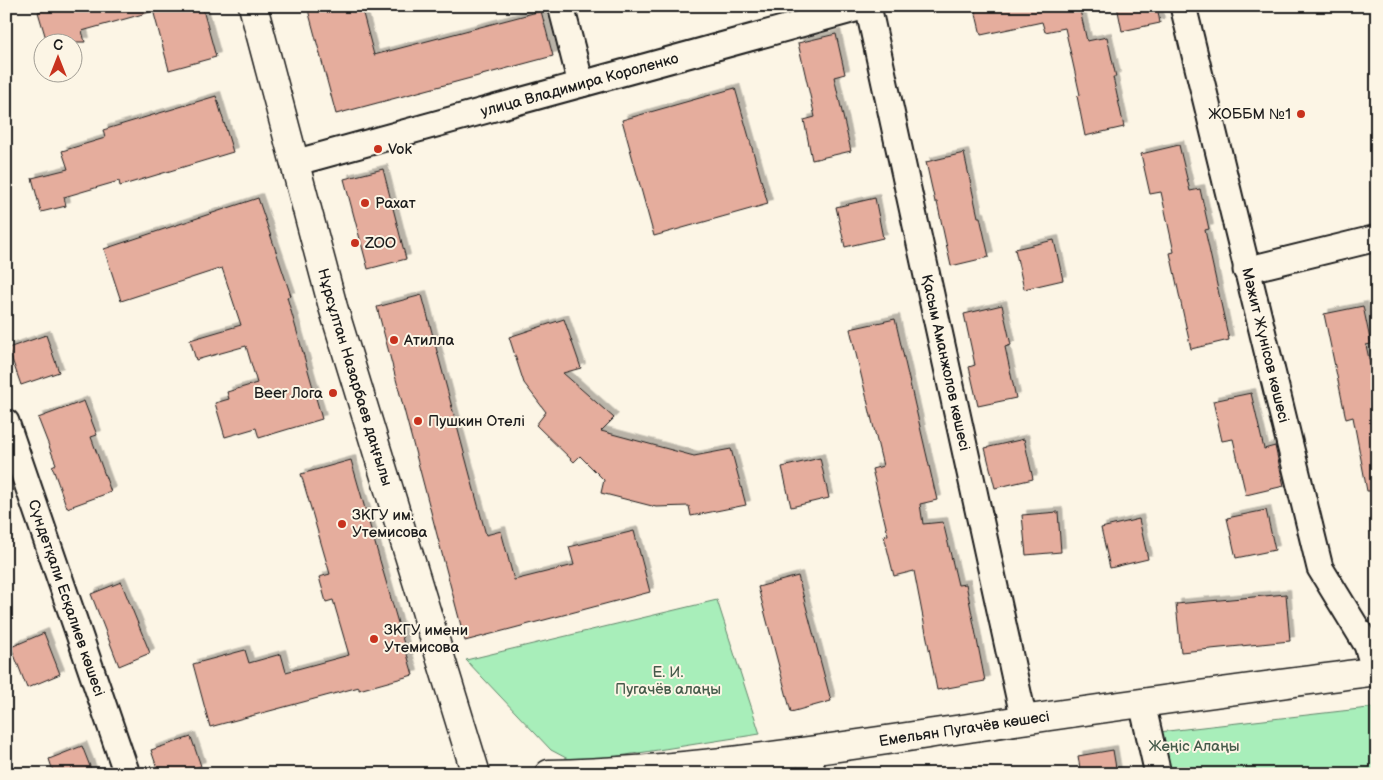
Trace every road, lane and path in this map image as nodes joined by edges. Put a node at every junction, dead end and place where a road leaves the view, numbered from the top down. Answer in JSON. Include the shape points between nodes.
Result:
{"nodes":[{"id":1,"x":254,"y":6,"type":"edge"},
{"id":2,"x":561,"y":6,"type":"edge"},
{"id":3,"x":867,"y":6,"type":"edge"},
{"id":4,"x":1183,"y":6,"type":"edge"},
{"id":5,"x":581,"y":84,"type":"junction"},
{"id":6,"x":294,"y":163,"type":"junction"},
{"id":7,"x":1377,"y":238,"type":"edge"},
{"id":8,"x":1246,"y":270,"type":"junction"},
{"id":9,"x":6,"y":422,"type":"edge"},
{"id":10,"x":1376,"y":671,"type":"edge"},
{"id":11,"x":1142,"y":703,"type":"junction"},
{"id":12,"x":1024,"y":720,"type":"junction"},
{"id":13,"x":810,"y":763,"type":"edge"},
{"id":14,"x":127,"y":774,"type":"edge"},
{"id":15,"x":476,"y":774,"type":"edge"},
{"id":16,"x":549,"y":774,"type":"edge"},
{"id":17,"x":1158,"y":774,"type":"edge"}],
"edges":[{"from":1,"to":6,"type":"street","name":"Нұрсұлтан Назарбаев даңғылы"},
{"from":2,"to":5,"type":"street"},
{"from":3,"to":5,"type":"street","name":"улица Владимира Короленко"},
{"from":3,"to":12,"type":"street","name":"Қасым Аманжолов көшесі"},
{"from":4,"to":8,"type":"street","name":"Мәжит Жүнісов көшесі"},
{"from":5,"to":6,"type":"street","name":"улица Владимира Короленко"},
{"from":6,"to":15,"type":"street","name":"Нұрсұлтан Назарбаев даңғылы","via":[[333,307]]},
{"from":7,"to":8,"type":"street"},
{"from":8,"to":10,"type":"street","name":"Мәжит Жүнісов көшесі","via":[[1320,568],[1367,645]]},
{"from":9,"to":14,"type":"street","name":"Сүндетқали Есқалиев көшесі"},
{"from":10,"to":11,"type":"street","name":"Емельян Пугачёв көшесі"},
{"from":11,"to":12,"type":"street","name":"Емельян Пугачёв көшесі"},
{"from":11,"to":17,"type":"street"},
{"from":12,"to":13,"type":"street","name":"Емельян Пугачёв көшесі"},
{"from":13,"to":16,"type":"street","name":"Емельян Пугачёв көшесі"}]}
